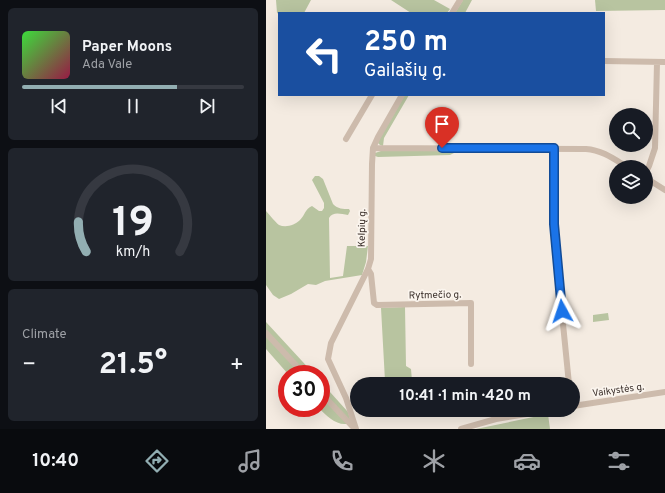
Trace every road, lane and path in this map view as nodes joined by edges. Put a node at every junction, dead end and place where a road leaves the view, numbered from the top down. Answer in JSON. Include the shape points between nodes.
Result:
{"nodes":[{"id":1,"x":460,"y":0,"type":"edge"},
{"id":2,"x":453,"y":12,"type":"edge"},
{"id":3,"x":605,"y":61,"type":"edge"},
{"id":4,"x":665,"y":62,"type":"edge"},
{"id":5,"x":657,"y":63,"type":"junction"},
{"id":6,"x":371,"y":96,"type":"edge"},
{"id":7,"x":401,"y":96,"type":"edge"},
{"id":8,"x":346,"y":139,"type":"dead end"},
{"id":9,"x":373,"y":148,"type":"junction"},
{"id":10,"x":554,"y":148,"type":"junction"},
{"id":11,"x":615,"y":160,"type":"edge"},
{"id":12,"x":652,"y":160,"type":"edge"},
{"id":13,"x":653,"y":182,"type":"edge"},
{"id":14,"x":665,"y":190,"type":"edge"},
{"id":15,"x":368,"y":269,"type":"junction"},
{"id":16,"x":266,"y":333,"type":"edge"},
{"id":17,"x":472,"y":364,"type":"dead end"},
{"id":18,"x":296,"y":365,"type":"edge"},
{"id":19,"x":568,"y":377,"type":"edge"},
{"id":20,"x":665,"y":392,"type":"edge"},
{"id":21,"x":330,"y":402,"type":"edge"},
{"id":22,"x":580,"y":405,"type":"edge"},
{"id":23,"x":508,"y":417,"type":"edge"},
{"id":24,"x":355,"y":429,"type":"edge"},
{"id":25,"x":461,"y":429,"type":"edge"}],
"edges":[{"from":1,"to":2,"type":"street"},
{"from":3,"to":5,"type":"street"},
{"from":4,"to":5,"type":"street"},
{"from":5,"to":12,"type":"street","via":[[655,148]]},
{"from":6,"to":8,"type":"street"},
{"from":7,"to":9,"type":"street","name":"Kelpių g."},
{"from":9,"to":10,"type":"street"},
{"from":9,"to":15,"type":"street","name":"Kelpių g.","via":[[371,259]]},
{"from":10,"to":11,"type":"street","via":[[592,149]]},
{"from":10,"to":19,"type":"street","via":[[554,224]]},
{"from":13,"to":14,"type":"street"},
{"from":15,"to":17,"type":"street","name":"Rytmečio g.","via":[[371,274],[374,303],[377,304],[471,303]]},
{"from":15,"to":24,"type":"street","name":"Kelpių g.","via":[[328,352],[328,359],[346,398]]},
{"from":16,"to":18,"type":"street"},
{"from":20,"to":22,"type":"street","name":"Vaikystės g."},
{"from":21,"to":24,"type":"street"},
{"from":23,"to":25,"type":"street"}]}
